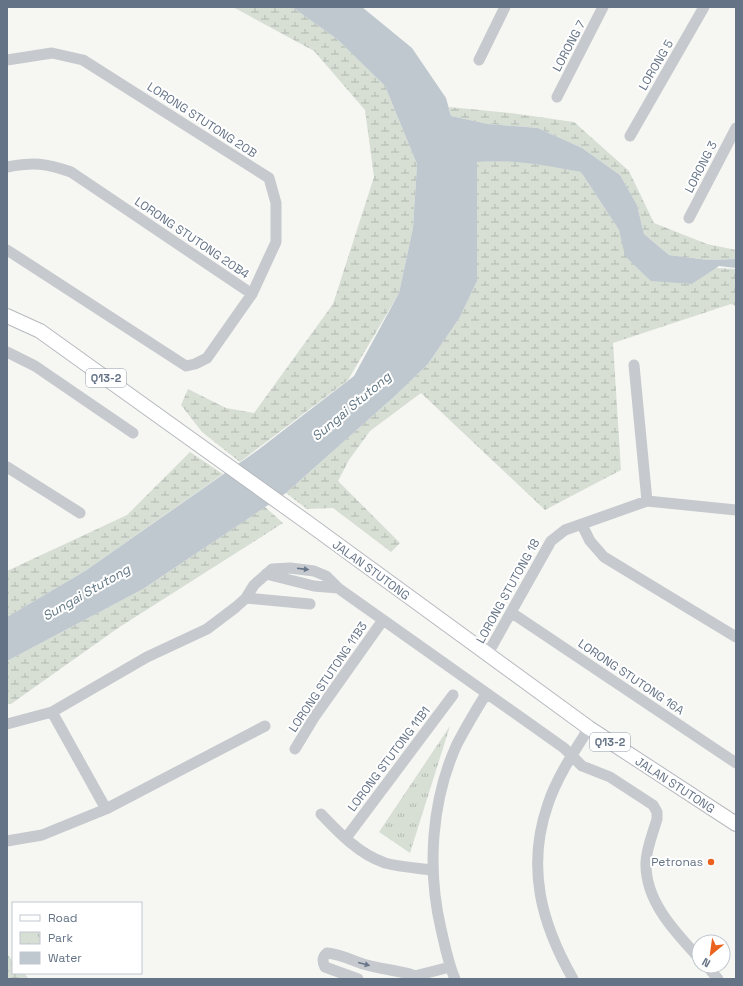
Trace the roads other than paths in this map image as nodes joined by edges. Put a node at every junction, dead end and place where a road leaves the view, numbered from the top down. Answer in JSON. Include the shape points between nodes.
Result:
{"nodes":[{"id":1,"x":505,"y":7,"type":"edge"},
{"id":2,"x":603,"y":7,"type":"edge"},
{"id":3,"x":704,"y":7,"type":"edge"},
{"id":4,"x":7,"y":60,"type":"edge"},
{"id":5,"x":479,"y":60,"type":"dead end"},
{"id":6,"x":557,"y":97,"type":"dead end"},
{"id":7,"x":736,"y":128,"type":"edge"},
{"id":8,"x":630,"y":136,"type":"dead end"},
{"id":9,"x":7,"y":167,"type":"edge"},
{"id":10,"x":689,"y":218,"type":"dead end"},
{"id":11,"x":7,"y":250,"type":"edge"},
{"id":12,"x":252,"y":294,"type":"junction"},
{"id":13,"x":7,"y":316,"type":"edge"},
{"id":14,"x":8,"y":356,"type":"edge"},
{"id":15,"x":634,"y":365,"type":"dead end"},
{"id":16,"x":133,"y":433,"type":"dead end"},
{"id":17,"x":7,"y":467,"type":"edge"},
{"id":18,"x":647,"y":501,"type":"junction"},
{"id":19,"x":736,"y":510,"type":"edge"},
{"id":20,"x":80,"y":513,"type":"dead end"},
{"id":21,"x":582,"y":525,"type":"junction"},
{"id":22,"x":246,"y":598,"type":"junction"},
{"id":23,"x":310,"y":604,"type":"dead end"},
{"id":24,"x":512,"y":614,"type":"junction"},
{"id":25,"x":383,"y":620,"type":"junction"},
{"id":26,"x":736,"y":637,"type":"edge"},
{"id":27,"x":487,"y":655,"type":"junction"},
{"id":28,"x":486,"y":694,"type":"junction"},
{"id":29,"x":453,"y":695,"type":"dead end"},
{"id":30,"x":52,"y":712,"type":"junction"},
{"id":31,"x":7,"y":724,"type":"edge"},
{"id":32,"x":265,"y":726,"type":"dead end"},
{"id":33,"x":589,"y":728,"type":"junction"},
{"id":34,"x":295,"y":749,"type":"dead end"},
{"id":35,"x":572,"y":757,"type":"junction"},
{"id":36,"x":736,"y":763,"type":"edge"},
{"id":37,"x":106,"y":810,"type":"junction"},
{"id":38,"x":321,"y":814,"type":"dead end"},
{"id":39,"x":736,"y":824,"type":"edge"},
{"id":40,"x":346,"y":838,"type":"junction"},
{"id":41,"x":7,"y":841,"type":"edge"},
{"id":42,"x":432,"y":870,"type":"junction"},
{"id":43,"x":691,"y":948,"type":"edge"},
{"id":44,"x":450,"y":967,"type":"junction"},
{"id":45,"x":409,"y":977,"type":"edge"},
{"id":46,"x":358,"y":979,"type":"edge"},
{"id":47,"x":455,"y":979,"type":"edge"},
{"id":48,"x":573,"y":979,"type":"edge"}],
"edges":[{"from":1,"to":5,"type":"street"},
{"from":2,"to":6,"type":"street","name":"LORONG 7"},
{"from":3,"to":8,"type":"street","name":"LORONG 5"},
{"from":4,"to":12,"type":"street","name":"LORONG STUTONG 20B","via":[[52,53],[83,60],[269,178],[276,202],[276,242]]},
{"from":7,"to":10,"type":"street","name":"LORONG 3"},
{"from":9,"to":12,"type":"street","name":"LORONG STUTONG 20B4","via":[[47,164],[71,172]]},
{"from":11,"to":12,"type":"street","name":"LORONG STUTONG 20B4","via":[[186,366],[207,358]]},
{"from":13,"to":27,"type":"main road","name":"JALAN STUTONG","number":"Q13-2","via":[[40,331]]},
{"from":14,"to":16,"type":"street","via":[[35,366]]},
{"from":15,"to":18,"type":"street"},
{"from":17,"to":20,"type":"street"},
{"from":18,"to":19,"type":"street","name":"LORONG STUTONG 18"},
{"from":18,"to":21,"type":"street","name":"LORONG STUTONG 18"},
{"from":21,"to":24,"type":"street","name":"LORONG STUTONG 18","via":[[565,530],[552,541]]},
{"from":21,"to":26,"type":"street","via":[[590,542],[604,557]]},
{"from":22,"to":23,"type":"street"},
{"from":22,"to":25,"type":"street","via":[[254,585],[266,574],[314,586],[338,588]]},
{"from":22,"to":30,"type":"street","via":[[208,629],[147,657]]},
{"from":24,"to":27,"type":"street","name":"LORONG STUTONG 18"},
{"from":24,"to":36,"type":"street","name":"LORONG STUTONG 16A"},
{"from":25,"to":28,"type":"street"},
{"from":25,"to":34,"type":"street","name":"LORONG STUTONG 11B3","via":[[315,716]]},
{"from":27,"to":33,"type":"main road","name":"JALAN STUTONG","number":"Q13-2"},
{"from":28,"to":35,"type":"street","via":[[564,748]]},
{"from":28,"to":42,"type":"street","via":[[457,745],[445,779],[437,814]]},
{"from":29,"to":40,"type":"street","name":"LORONG STUTONG 11B1"},
{"from":30,"to":31,"type":"street"},
{"from":30,"to":37,"type":"street"},
{"from":32,"to":37,"type":"street"},
{"from":33,"to":35,"type":"street"},
{"from":33,"to":39,"type":"main road","name":"JALAN STUTONG","number":"Q13-2"},
{"from":35,"to":43,"type":"street","via":[[582,766],[610,778],[653,805],[657,819],[646,863],[651,894],[658,907]]},
{"from":35,"to":48,"type":"street","via":[[548,803],[537,849],[541,899],[548,924]]},
{"from":37,"to":41,"type":"street","via":[[42,835]]},
{"from":38,"to":40,"type":"street"},
{"from":40,"to":42,"type":"street","via":[[368,854],[385,862]]},
{"from":42,"to":44,"type":"street","via":[[438,918]]},
{"from":44,"to":45,"type":"street"},
{"from":44,"to":47,"type":"street"},
{"from":46,"to":45,"type":"street","one_way":true,"via":[[325,967],[322,959],[327,952]]}]}
